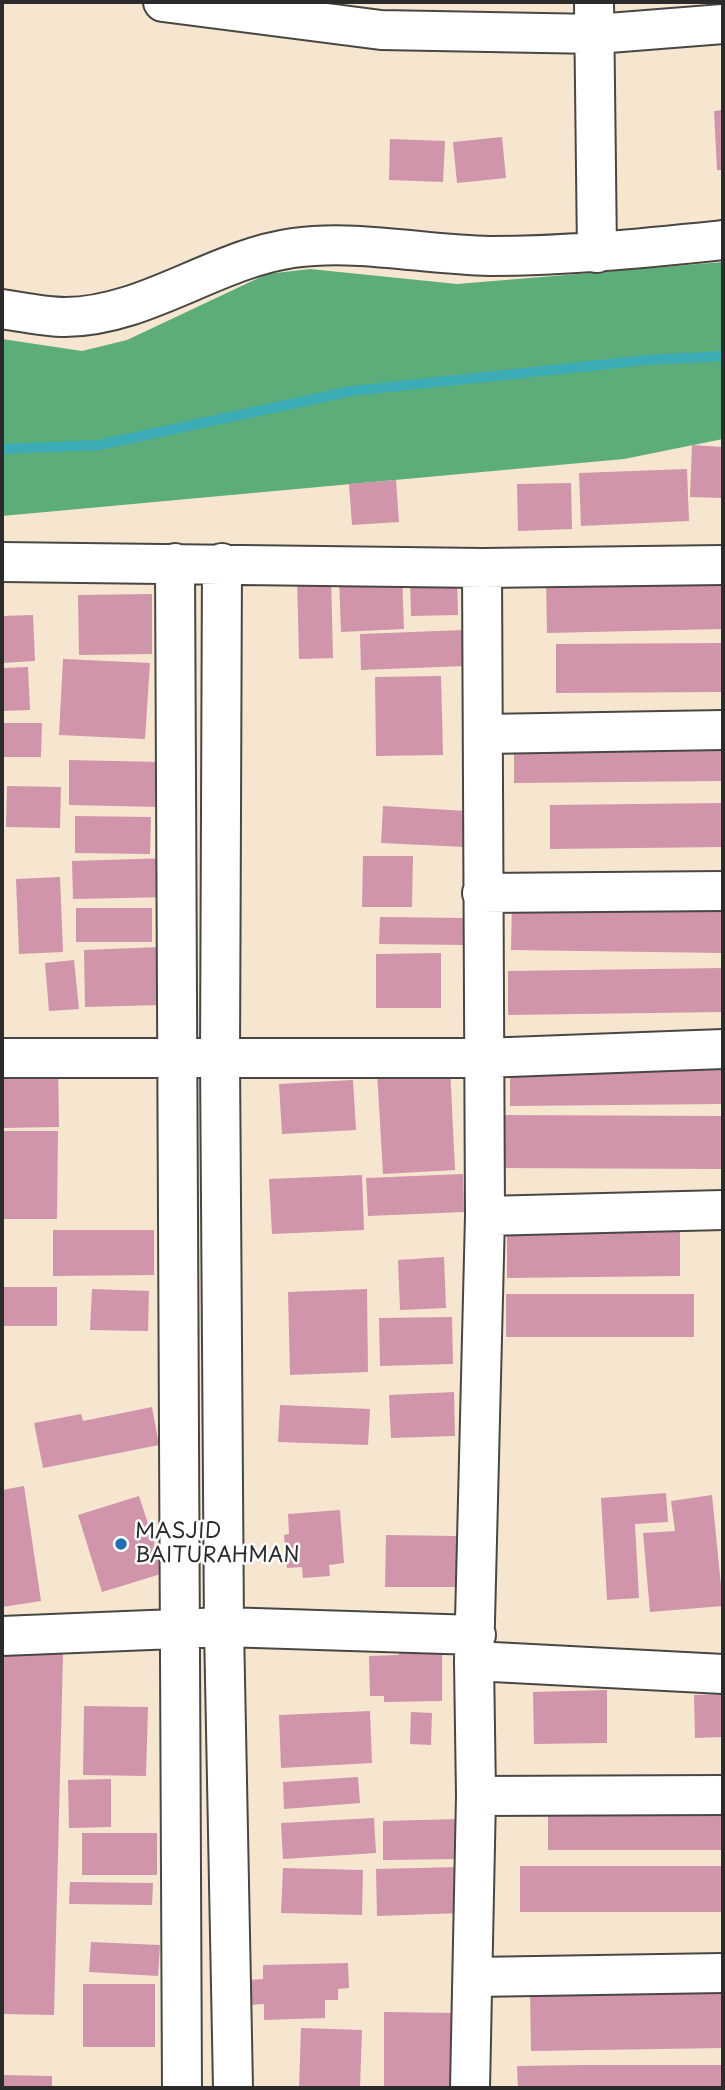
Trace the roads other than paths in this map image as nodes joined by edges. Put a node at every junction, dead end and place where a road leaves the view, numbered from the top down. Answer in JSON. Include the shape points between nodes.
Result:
{"nodes":[{"id":1,"x":163,"y":2,"type":"edge"},
{"id":2,"x":595,"y":18,"type":"edge"},
{"id":3,"x":723,"y":24,"type":"edge"},
{"id":4,"x":723,"y":240,"type":"edge"},
{"id":5,"x":597,"y":253,"type":"junction"},
{"id":6,"x":2,"y":309,"type":"edge"},
{"id":7,"x":2,"y":562,"type":"edge"},
{"id":8,"x":174,"y":563,"type":"junction"},
{"id":9,"x":222,"y":563,"type":"junction"},
{"id":10,"x":723,"y":565,"type":"edge"},
{"id":11,"x":482,"y":568,"type":"junction"},
{"id":12,"x":723,"y":730,"type":"edge"},
{"id":13,"x":484,"y":734,"type":"junction"},
{"id":14,"x":723,"y":891,"type":"edge"},
{"id":15,"x":482,"y":893,"type":"junction"},
{"id":16,"x":723,"y":1049,"type":"edge"},
{"id":17,"x":2,"y":1058,"type":"edge"},
{"id":18,"x":220,"y":1058,"type":"junction"},
{"id":19,"x":483,"y":1058,"type":"junction"},
{"id":20,"x":179,"y":1059,"type":"junction"},
{"id":21,"x":723,"y":1210,"type":"edge"},
{"id":22,"x":485,"y":1216,"type":"junction"},
{"id":23,"x":224,"y":1628,"type":"junction"},
{"id":24,"x":178,"y":1630,"type":"junction"},
{"id":25,"x":2,"y":1636,"type":"edge"},
{"id":26,"x":475,"y":1648,"type":"junction"},
{"id":27,"x":723,"y":1674,"type":"edge"},
{"id":28,"x":723,"y":1795,"type":"edge"},
{"id":29,"x":476,"y":1796,"type":"junction"},
{"id":30,"x":183,"y":1935,"type":"junction"},
{"id":31,"x":231,"y":1936,"type":"junction"},
{"id":32,"x":723,"y":1973,"type":"edge"},
{"id":33,"x":474,"y":1977,"type":"junction"},
{"id":34,"x":182,"y":2088,"type":"edge"},
{"id":35,"x":233,"y":2088,"type":"edge"},
{"id":36,"x":470,"y":2088,"type":"edge"}],
"edges":[{"from":1,"to":2,"type":"street","via":[[381,30]]},
{"from":2,"to":3,"type":"street"},
{"from":2,"to":5,"type":"street"},
{"from":4,"to":5,"type":"street"},
{"from":5,"to":6,"type":"street","via":[[488,256],[393,248],[295,248],[241,259],[176,288],[99,313],[65,317]]},
{"from":7,"to":8,"type":"street"},
{"from":8,"to":9,"type":"street"},
{"from":8,"to":20,"type":"street"},
{"from":9,"to":11,"type":"street"},
{"from":9,"to":18,"type":"street"},
{"from":10,"to":11,"type":"street"},
{"from":11,"to":13,"type":"street"},
{"from":12,"to":13,"type":"street"},
{"from":13,"to":15,"type":"street"},
{"from":14,"to":15,"type":"street"},
{"from":15,"to":19,"type":"street"},
{"from":16,"to":19,"type":"street"},
{"from":17,"to":20,"type":"street"},
{"from":18,"to":19,"type":"street"},
{"from":18,"to":20,"type":"street"},
{"from":18,"to":23,"type":"street"},
{"from":19,"to":22,"type":"street"},
{"from":20,"to":24,"type":"street"},
{"from":21,"to":22,"type":"street"},
{"from":22,"to":26,"type":"street"},
{"from":23,"to":24,"type":"street"},
{"from":23,"to":26,"type":"street"},
{"from":23,"to":31,"type":"street"},
{"from":24,"to":25,"type":"street"},
{"from":24,"to":30,"type":"street"},
{"from":26,"to":27,"type":"street"},
{"from":26,"to":29,"type":"street"},
{"from":28,"to":29,"type":"street"},
{"from":29,"to":33,"type":"street"},
{"from":30,"to":31,"type":"street"},
{"from":30,"to":34,"type":"street"},
{"from":31,"to":35,"type":"street"},
{"from":32,"to":33,"type":"street"},
{"from":33,"to":36,"type":"street"}]}
